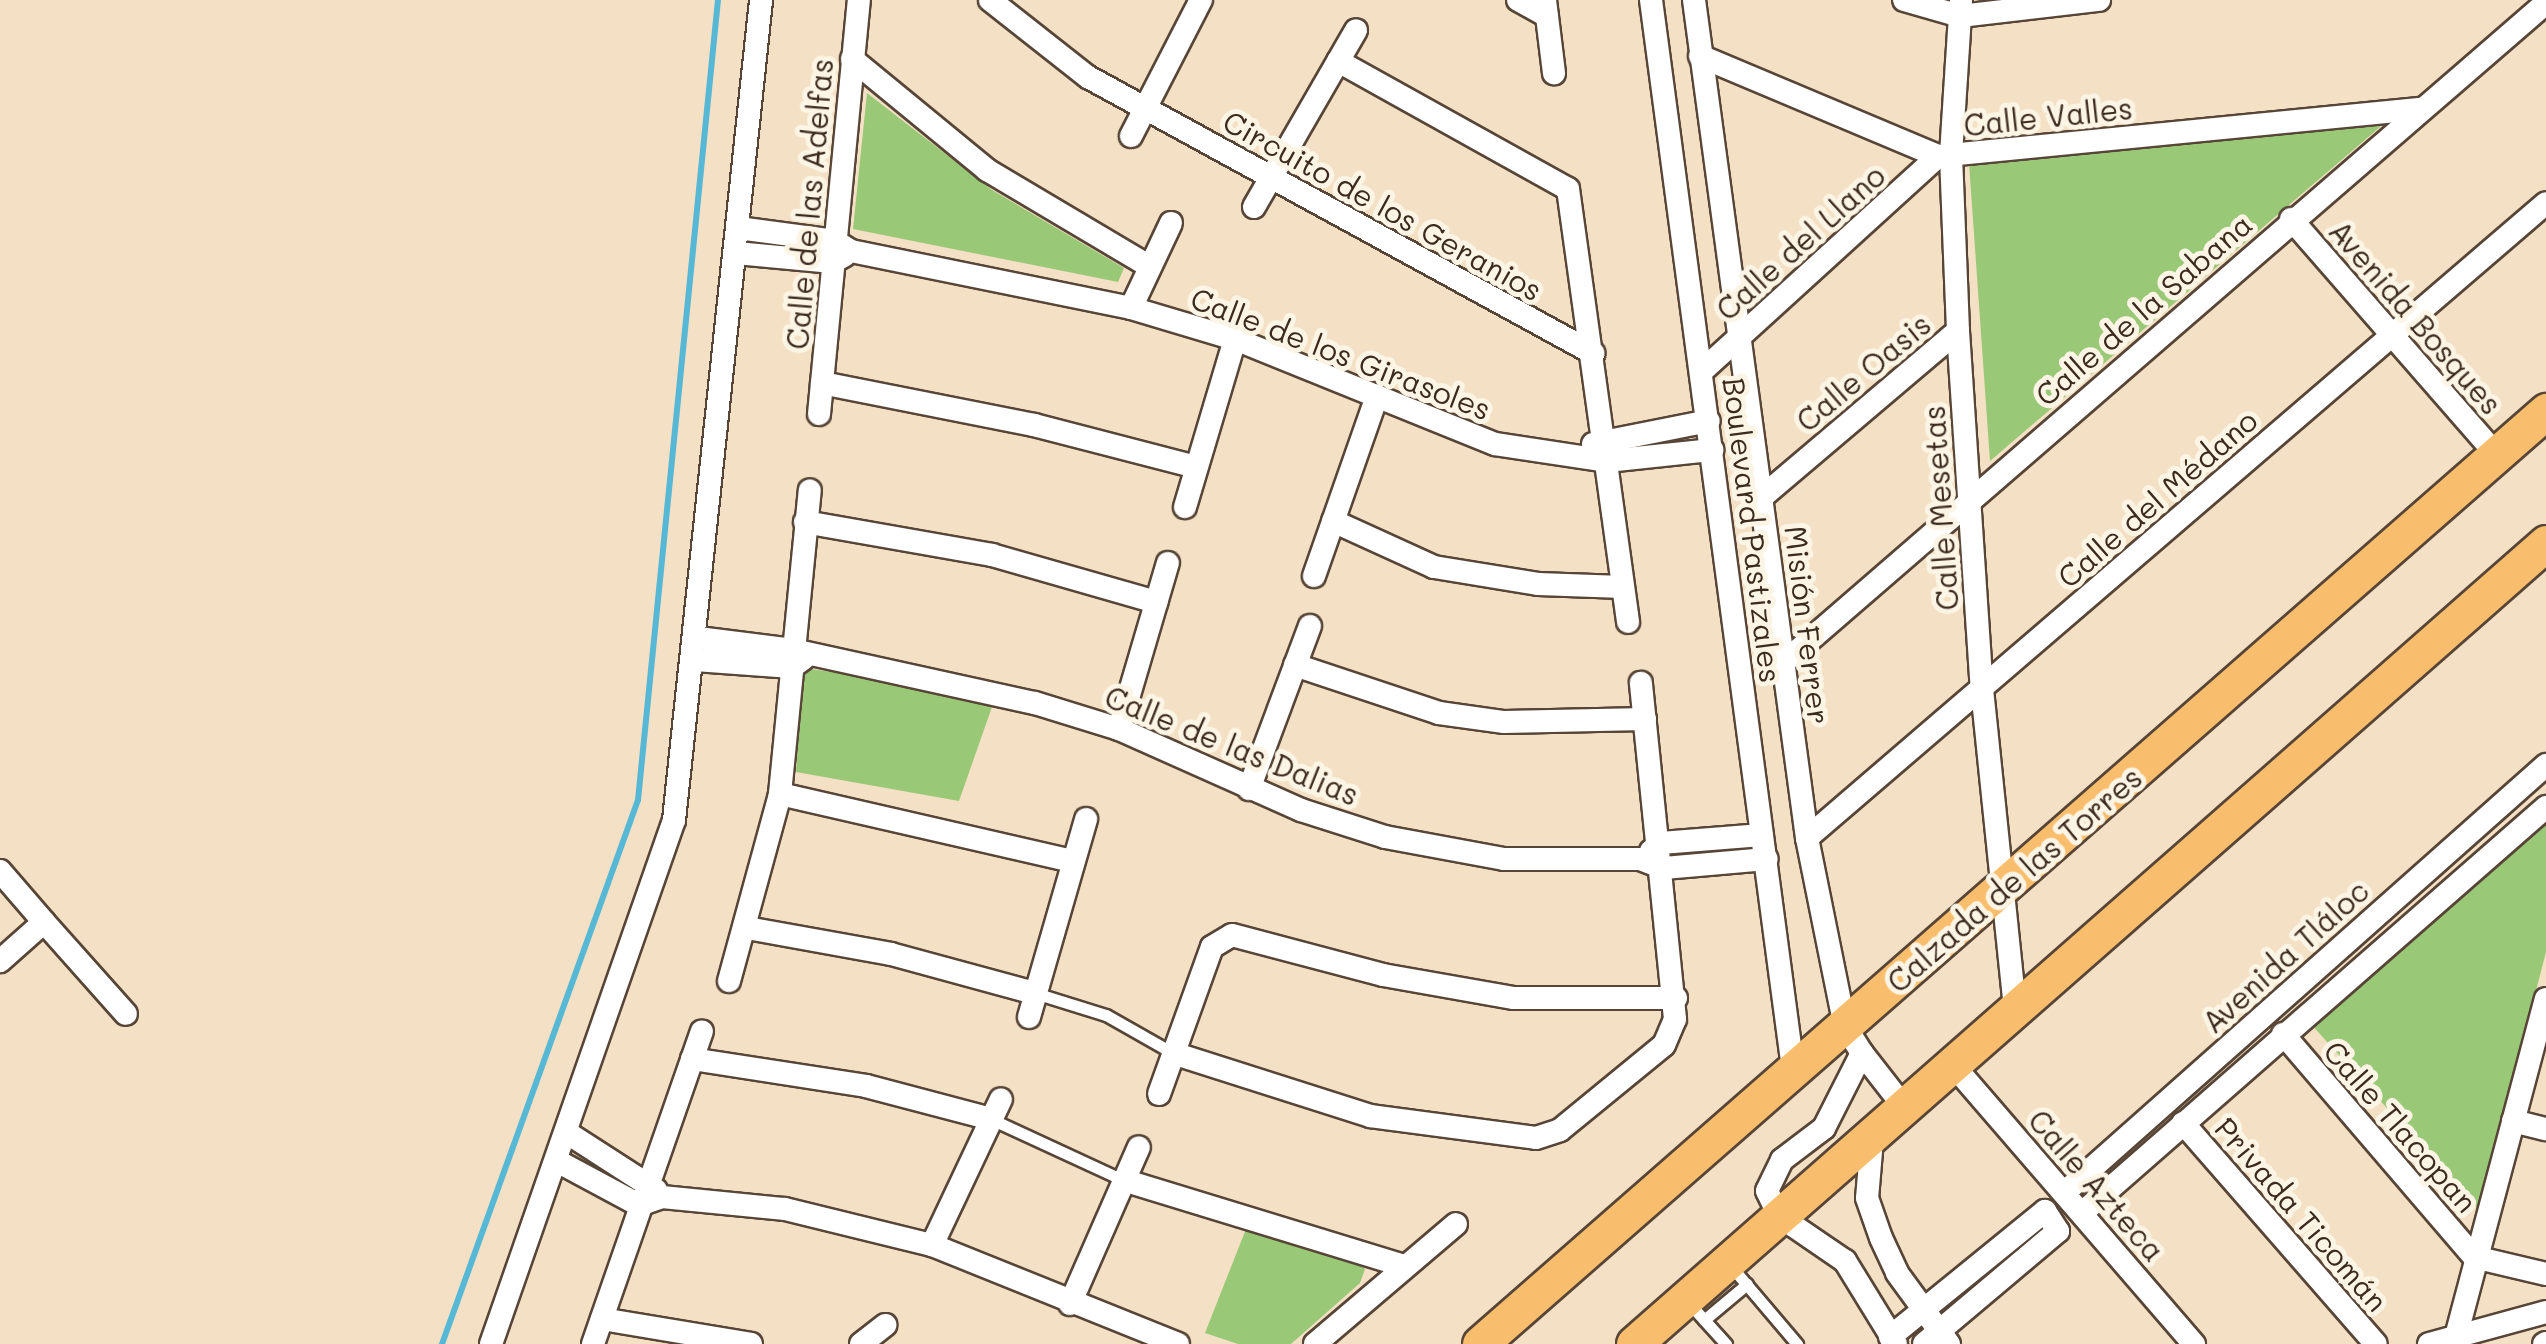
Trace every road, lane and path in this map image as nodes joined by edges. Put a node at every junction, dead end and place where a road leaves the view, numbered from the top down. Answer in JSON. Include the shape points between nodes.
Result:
{"nodes":[{"id":1,"x":761,"y":0,"type":"edge"},
{"id":2,"x":859,"y":0,"type":"edge"},
{"id":3,"x":990,"y":0,"type":"edge"},
{"id":4,"x":1202,"y":0,"type":"edge"},
{"id":5,"x":1518,"y":0,"type":"edge"},
{"id":6,"x":1651,"y":0,"type":"edge"},
{"id":7,"x":1694,"y":0,"type":"edge"},
{"id":8,"x":1904,"y":0,"type":"edge"},
{"id":9,"x":2098,"y":0,"type":"edge"},
{"id":10,"x":2546,"y":2,"type":"edge"},
{"id":11,"x":1546,"y":8,"type":"edge"},
{"id":12,"x":1961,"y":8,"type":"edge"},
{"id":13,"x":1356,"y":30,"type":"dead end"},
{"id":14,"x":1700,"y":56,"type":"junction"},
{"id":15,"x":852,"y":59,"type":"junction"},
{"id":16,"x":1338,"y":61,"type":"junction"},
{"id":17,"x":1554,"y":74,"type":"dead end"},
{"id":18,"x":1144,"y":109,"type":"junction"},
{"id":19,"x":2420,"y":109,"type":"junction"},
{"id":20,"x":1131,"y":136,"type":"dead end"},
{"id":21,"x":1944,"y":156,"type":"junction"},
{"id":22,"x":1270,"y":178,"type":"junction"},
{"id":23,"x":2546,"y":203,"type":"edge"},
{"id":24,"x":1254,"y":207,"type":"dead end"},
{"id":25,"x":2291,"y":219,"type":"junction"},
{"id":26,"x":1171,"y":223,"type":"dead end"},
{"id":27,"x":738,"y":228,"type":"junction"},
{"id":28,"x":840,"y":252,"type":"junction"},
{"id":29,"x":736,"y":253,"type":"junction"},
{"id":30,"x":1149,"y":266,"type":"junction"},
{"id":31,"x":1131,"y":308,"type":"junction"},
{"id":32,"x":1958,"y":331,"type":"junction"},
{"id":33,"x":1742,"y":334,"type":"junction"},
{"id":34,"x":2391,"y":335,"type":"junction"},
{"id":35,"x":1236,"y":339,"type":"junction"},
{"id":36,"x":1593,"y":354,"type":"junction"},
{"id":37,"x":1702,"y":371,"type":"junction"},
{"id":38,"x":822,"y":383,"type":"junction"},
{"id":39,"x":1376,"y":396,"type":"junction"},
{"id":40,"x":2546,"y":411,"type":"edge"},
{"id":41,"x":819,"y":414,"type":"dead end"},
{"id":42,"x":1709,"y":421,"type":"junction"},
{"id":43,"x":1606,"y":449,"type":"junction"},
{"id":44,"x":1712,"y":450,"type":"junction"},
{"id":45,"x":2497,"y":455,"type":"junction"},
{"id":46,"x":1196,"y":467,"type":"junction"},
{"id":47,"x":810,"y":490,"type":"dead end"},
{"id":48,"x":1762,"y":497,"type":"junction"},
{"id":49,"x":1969,"y":501,"type":"junction"},
{"id":50,"x":1186,"y":507,"type":"dead end"},
{"id":51,"x":1333,"y":521,"type":"junction"},
{"id":52,"x":805,"y":522,"type":"junction"},
{"id":53,"x":2546,"y":543,"type":"edge"},
{"id":54,"x":1168,"y":563,"type":"dead end"},
{"id":55,"x":1314,"y":576,"type":"dead end"},
{"id":56,"x":1623,"y":587,"type":"junction"},
{"id":57,"x":1156,"y":602,"type":"junction"},
{"id":58,"x":1628,"y":622,"type":"dead end"},
{"id":59,"x":1310,"y":626,"type":"dead end"},
{"id":60,"x":697,"y":649,"type":"junction"},
{"id":61,"x":797,"y":658,"type":"junction"},
{"id":62,"x":1782,"y":664,"type":"junction"},
{"id":63,"x":1295,"y":665,"type":"junction"},
{"id":64,"x":1640,"y":682,"type":"dead end"},
{"id":65,"x":1982,"y":689,"type":"junction"},
{"id":66,"x":1646,"y":720,"type":"junction"},
{"id":67,"x":1119,"y":729,"type":"junction"},
{"id":68,"x":2546,"y":765,"type":"edge"},
{"id":69,"x":1249,"y":789,"type":"junction"},
{"id":70,"x":780,"y":794,"type":"junction"},
{"id":71,"x":2546,"y":807,"type":"edge"},
{"id":72,"x":1086,"y":819,"type":"dead end"},
{"id":73,"x":1807,"y":838,"type":"junction"},
{"id":74,"x":1661,"y":843,"type":"junction"},
{"id":75,"x":1764,"y":847,"type":"junction"},
{"id":76,"x":1640,"y":859,"type":"junction"},
{"id":77,"x":1074,"y":861,"type":"junction"},
{"id":78,"x":1664,"y":868,"type":"junction"},
{"id":79,"x":0,"y":871,"type":"edge"},
{"id":80,"x":2004,"y":888,"type":"junction"},
{"id":81,"x":44,"y":922,"type":"junction"},
{"id":82,"x":747,"y":928,"type":"junction"},
{"id":83,"x":0,"y":961,"type":"edge"},
{"id":84,"x":728,"y":981,"type":"dead end"},
{"id":85,"x":1035,"y":993,"type":"junction"},
{"id":86,"x":1676,"y":998,"type":"junction"},
{"id":87,"x":2546,"y":999,"type":"edge"},
{"id":88,"x":2015,"y":1010,"type":"junction"},
{"id":89,"x":126,"y":1014,"type":"dead end"},
{"id":90,"x":1029,"y":1017,"type":"dead end"},
{"id":91,"x":702,"y":1031,"type":"dead end"},
{"id":92,"x":2283,"y":1034,"type":"junction"},
{"id":93,"x":1853,"y":1039,"type":"junction"},
{"id":94,"x":1173,"y":1054,"type":"junction"},
{"id":95,"x":692,"y":1059,"type":"junction"},
{"id":96,"x":1953,"y":1065,"type":"junction"},
{"id":97,"x":1793,"y":1069,"type":"junction"},
{"id":98,"x":1159,"y":1094,"type":"dead end"},
{"id":99,"x":1906,"y":1108,"type":"junction"},
{"id":100,"x":996,"y":1109,"type":"junction"},
{"id":101,"x":2513,"y":1122,"type":"junction"},
{"id":102,"x":2183,"y":1123,"type":"junction"},
{"id":103,"x":2546,"y":1129,"type":"edge"},
{"id":104,"x":566,"y":1132,"type":"junction"},
{"id":105,"x":1872,"y":1140,"type":"junction"},
{"id":106,"x":1139,"y":1146,"type":"dead end"},
{"id":107,"x":557,"y":1161,"type":"junction"},
{"id":108,"x":1123,"y":1180,"type":"junction"},
{"id":109,"x":655,"y":1189,"type":"junction"},
{"id":110,"x":2064,"y":1192,"type":"junction"},
{"id":111,"x":639,"y":1205,"type":"junction"},
{"id":112,"x":2082,"y":1213,"type":"junction"},
{"id":113,"x":1779,"y":1216,"type":"junction"},
{"id":114,"x":1456,"y":1224,"type":"dead end"},
{"id":115,"x":932,"y":1245,"type":"junction"},
{"id":116,"x":2474,"y":1257,"type":"junction"},
{"id":117,"x":1405,"y":1266,"type":"junction"},
{"id":118,"x":1737,"y":1273,"type":"junction"},
{"id":119,"x":2546,"y":1274,"type":"edge"},
{"id":120,"x":1070,"y":1304,"type":"junction"},
{"id":121,"x":1695,"y":1310,"type":"junction"},
{"id":122,"x":1922,"y":1311,"type":"junction"},
{"id":123,"x":2546,"y":1312,"type":"edge"},
{"id":124,"x":602,"y":1319,"type":"junction"},
{"id":125,"x":885,"y":1325,"type":"dead end"},
{"id":126,"x":1893,"y":1340,"type":"edge"},
{"id":127,"x":1937,"y":1340,"type":"edge"},
{"id":128,"x":2455,"y":1341,"type":"edge"},
{"id":129,"x":491,"y":1344,"type":"edge"},
{"id":130,"x":593,"y":1344,"type":"edge"},
{"id":131,"x":751,"y":1344,"type":"edge"},
{"id":132,"x":860,"y":1344,"type":"edge"},
{"id":133,"x":1178,"y":1344,"type":"edge"},
{"id":134,"x":1315,"y":1344,"type":"edge"},
{"id":135,"x":1480,"y":1344,"type":"edge"},
{"id":136,"x":1634,"y":1344,"type":"edge"},
{"id":137,"x":1726,"y":1344,"type":"edge"},
{"id":138,"x":1798,"y":1344,"type":"edge"},
{"id":139,"x":2194,"y":1344,"type":"edge"},
{"id":140,"x":2376,"y":1344,"type":"edge"},
{"id":141,"x":2429,"y":1344,"type":"edge"}],
"edges":[{"from":1,"to":27,"type":"street"},
{"from":2,"to":15,"type":"street","name":"Calle de las Adelfas"},
{"from":3,"to":18,"type":"street","name":"Circuito de los Geranios","via":[[1046,49]]},
{"from":4,"to":18,"type":"street"},
{"from":5,"to":11,"type":"street"},
{"from":6,"to":37,"type":"street","name":"Boulevard Pastizales"},
{"from":7,"to":14,"type":"street","name":"Misión Ferrer"},
{"from":8,"to":12,"type":"street"},
{"from":9,"to":12,"type":"street"},
{"from":10,"to":19,"type":"street","name":"Calle de la Sabana"},
{"from":11,"to":17,"type":"street"},
{"from":12,"to":21,"type":"street","name":"Calle Mesetas"},
{"from":13,"to":16,"type":"street"},
{"from":14,"to":21,"type":"street","name":"Calle Valles"},
{"from":14,"to":33,"type":"street","name":"Misión Ferrer"},
{"from":15,"to":28,"type":"street","name":"Calle de las Adelfas"},
{"from":15,"to":30,"type":"street","via":[[986,170]]},
{"from":16,"to":22,"type":"street"},
{"from":16,"to":36,"type":"street","name":"Circuito de los Geranios","via":[[1568,189]]},
{"from":18,"to":20,"type":"street"},
{"from":18,"to":22,"type":"street","name":"Circuito de los Geranios"},
{"from":19,"to":21,"type":"street","name":"Calle Valles"},
{"from":19,"to":25,"type":"street","name":"Calle de la Sabana"},
{"from":21,"to":32,"type":"street","name":"Calle Mesetas"},
{"from":21,"to":33,"type":"street","name":"Calle del Llano"},
{"from":22,"to":24,"type":"street"},
{"from":22,"to":36,"type":"street","name":"Circuito de los Geranios"},
{"from":23,"to":34,"type":"street","name":"Calle del Médano"},
{"from":25,"to":34,"type":"street","name":"Avenida Bosques"},
{"from":25,"to":49,"type":"street","name":"Calle de la Sabana"},
{"from":26,"to":30,"type":"street"},
{"from":27,"to":28,"type":"street","name":"Calle de los Girasoles"},
{"from":27,"to":29,"type":"street"},
{"from":28,"to":29,"type":"street","name":"Calle de los Girasoles"},
{"from":28,"to":31,"type":"street","name":"Calle de los Girasoles"},
{"from":28,"to":38,"type":"street","name":"Calle de las Adelfas"},
{"from":29,"to":60,"type":"street"},
{"from":30,"to":31,"type":"street"},
{"from":31,"to":35,"type":"street","name":"Calle de los Girasoles"},
{"from":32,"to":48,"type":"street","name":"Calle Oasis"},
{"from":32,"to":49,"type":"street","name":"Calle Mesetas"},
{"from":33,"to":37,"type":"street","name":"Calle del Llano"},
{"from":33,"to":48,"type":"street","name":"Misión Ferrer"},
{"from":34,"to":45,"type":"street","name":"Avenida Bosques"},
{"from":34,"to":65,"type":"street","name":"Calle del Médano"},
{"from":35,"to":39,"type":"street","name":"Calle de los Girasoles"},
{"from":35,"to":46,"type":"street"},
{"from":36,"to":43,"type":"street","name":"Circuito de los Geranios"},
{"from":37,"to":42,"type":"street","name":"Boulevard Pastizales"},
{"from":38,"to":41,"type":"street","name":"Calle de las Adelfas"},
{"from":38,"to":46,"type":"street","via":[[1034,425]]},
{"from":39,"to":43,"type":"street","name":"Calle de los Girasoles","via":[[1495,444],[1576,453]]},
{"from":39,"to":51,"type":"street"},
{"from":40,"to":45,"type":"main road","name":"Calzada de las Torres"},
{"from":42,"to":43,"type":"street","name":"Calle de los Girasoles"},
{"from":42,"to":44,"type":"street","name":"Boulevard Pastizales"},
{"from":43,"to":44,"type":"street","name":"Calle de los Girasoles"},
{"from":43,"to":56,"type":"street","name":"Circuito de los Geranios"},
{"from":44,"to":75,"type":"street","name":"Boulevard Pastizales"},
{"from":45,"to":80,"type":"main road","name":"Calzada de las Torres"},
{"from":46,"to":50,"type":"street"},
{"from":47,"to":52,"type":"street"},
{"from":48,"to":62,"type":"street","name":"Misión Ferrer"},
{"from":49,"to":62,"type":"street","name":"Calle de la Sabana"},
{"from":49,"to":65,"type":"street","name":"Calle Mesetas"},
{"from":51,"to":55,"type":"street"},
{"from":51,"to":56,"type":"street","via":[[1434,567],[1538,584]]},
{"from":52,"to":57,"type":"street","via":[[992,555]]},
{"from":52,"to":61,"type":"street"},
{"from":53,"to":88,"type":"main road"},
{"from":54,"to":57,"type":"street"},
{"from":56,"to":58,"type":"street","name":"Circuito de los Geranios"},
{"from":57,"to":67,"type":"street"},
{"from":59,"to":63,"type":"street"},
{"from":60,"to":61,"type":"street","name":"Calle de las Dalias"},
{"from":60,"to":104,"type":"street","via":[[674,820]]},
{"from":61,"to":67,"type":"street","name":"Calle de las Dalias","via":[[933,678]]},
{"from":61,"to":70,"type":"street"},
{"from":62,"to":73,"type":"street","name":"Misión Ferrer"},
{"from":63,"to":66,"type":"street","via":[[1439,713],[1504,722]]},
{"from":63,"to":69,"type":"street"},
{"from":64,"to":66,"type":"street"},
{"from":65,"to":73,"type":"street","name":"Calle del Médano"},
{"from":65,"to":80,"type":"street","name":"Calle Mesetas"},
{"from":66,"to":74,"type":"street"},
{"from":67,"to":69,"type":"street","name":"Calle de las Dalias"},
{"from":68,"to":110,"type":"street","name":"Avenida Tláloc"},
{"from":69,"to":76,"type":"street","name":"Calle de las Dalias","via":[[1385,837],[1504,859]]},
{"from":70,"to":77,"type":"street"},
{"from":70,"to":82,"type":"street"},
{"from":71,"to":92,"type":"street","name":"Avenida Tláloc"},
{"from":72,"to":77,"type":"street"},
{"from":73,"to":93,"type":"street","name":"Misión Ferrer"},
{"from":74,"to":75,"type":"street"},
{"from":74,"to":76,"type":"street"},
{"from":74,"to":78,"type":"street"},
{"from":75,"to":78,"type":"street","name":"Calle de las Dalias"},
{"from":75,"to":97,"type":"street","name":"Boulevard Pastizales"},
{"from":76,"to":78,"type":"street","name":"Calle de las Dalias"},
{"from":77,"to":85,"type":"street"},
{"from":78,"to":86,"type":"street"},
{"from":79,"to":81,"type":"street"},
{"from":80,"to":88,"type":"street","name":"Calle Mesetas"},
{"from":80,"to":93,"type":"main road","name":"Calzada de las Torres"},
{"from":81,"to":83,"type":"street"},
{"from":81,"to":89,"type":"street"},
{"from":82,"to":84,"type":"street"},
{"from":82,"to":85,"type":"street","via":[[891,954]]},
{"from":85,"to":90,"type":"street"},
{"from":85,"to":94,"type":"lane","via":[[1106,1015]]},
{"from":86,"to":94,"type":"street","via":[[1673,1032],[1664,1045],[1550,1136],[1370,1116]]},
{"from":86,"to":94,"type":"street","via":[[1498,995],[1383,975],[1232,936],[1212,947]]},
{"from":87,"to":101,"type":"street"},
{"from":88,"to":96,"type":"main road"},
{"from":91,"to":95,"type":"street"},
{"from":92,"to":102,"type":"street","name":"Avenida Tláloc"},
{"from":92,"to":116,"type":"street","name":"Calle Tlacopan"},
{"from":93,"to":97,"type":"main road","name":"Calzada de las Torres"},
{"from":93,"to":99,"type":"street"},
{"from":93,"to":113,"type":"street","via":[[1824,1128],[1768,1180]]},
{"from":94,"to":98,"type":"street"},
{"from":95,"to":100,"type":"street"},
{"from":95,"to":109,"type":"street"},
{"from":96,"to":99,"type":"main road"},
{"from":96,"to":110,"type":"street","name":"Calle Azteca"},
{"from":97,"to":135,"type":"main road","name":"Calzada de las Torres"},
{"from":99,"to":105,"type":"main road"},
{"from":100,"to":108,"type":"lane"},
{"from":100,"to":115,"type":"street"},
{"from":101,"to":103,"type":"street"},
{"from":101,"to":116,"type":"street"},
{"from":102,"to":112,"type":"street","name":"Avenida Tláloc"},
{"from":102,"to":140,"type":"street","name":"Privada Ticomán"},
{"from":104,"to":107,"type":"street"},
{"from":104,"to":109,"type":"street"},
{"from":105,"to":113,"type":"main road"},
{"from":105,"to":122,"type":"street","via":[[1867,1198],[1898,1274]]},
{"from":106,"to":108,"type":"street"},
{"from":107,"to":111,"type":"street"},
{"from":107,"to":129,"type":"street"},
{"from":108,"to":117,"type":"street"},
{"from":108,"to":120,"type":"street"},
{"from":109,"to":111,"type":"street"},
{"from":109,"to":115,"type":"street","via":[[784,1209]]},
{"from":110,"to":112,"type":"street","name":"Calle Azteca"},
{"from":111,"to":124,"type":"street"},
{"from":112,"to":139,"type":"street","name":"Calle Azteca"},
{"from":113,"to":118,"type":"main road"},
{"from":113,"to":126,"type":"street","via":[[1845,1261]]},
{"from":114,"to":117,"type":"street"},
{"from":115,"to":120,"type":"street"},
{"from":116,"to":119,"type":"street"},
{"from":116,"to":128,"type":"street"},
{"from":117,"to":134,"type":"street"},
{"from":118,"to":121,"type":"main road"},
{"from":118,"to":138,"type":"lane"},
{"from":120,"to":133,"type":"street"},
{"from":121,"to":136,"type":"main road"},
{"from":121,"to":137,"type":"lane"},
{"from":122,"to":126,"type":"street"},
{"from":122,"to":127,"type":"street"},
{"from":122,"to":127,"type":"street","via":[[2046,1211],[2058,1231]]},
{"from":123,"to":128,"type":"street"},
{"from":124,"to":130,"type":"street"},
{"from":124,"to":131,"type":"street"},
{"from":125,"to":132,"type":"street"},
{"from":128,"to":141,"type":"street"}]}
